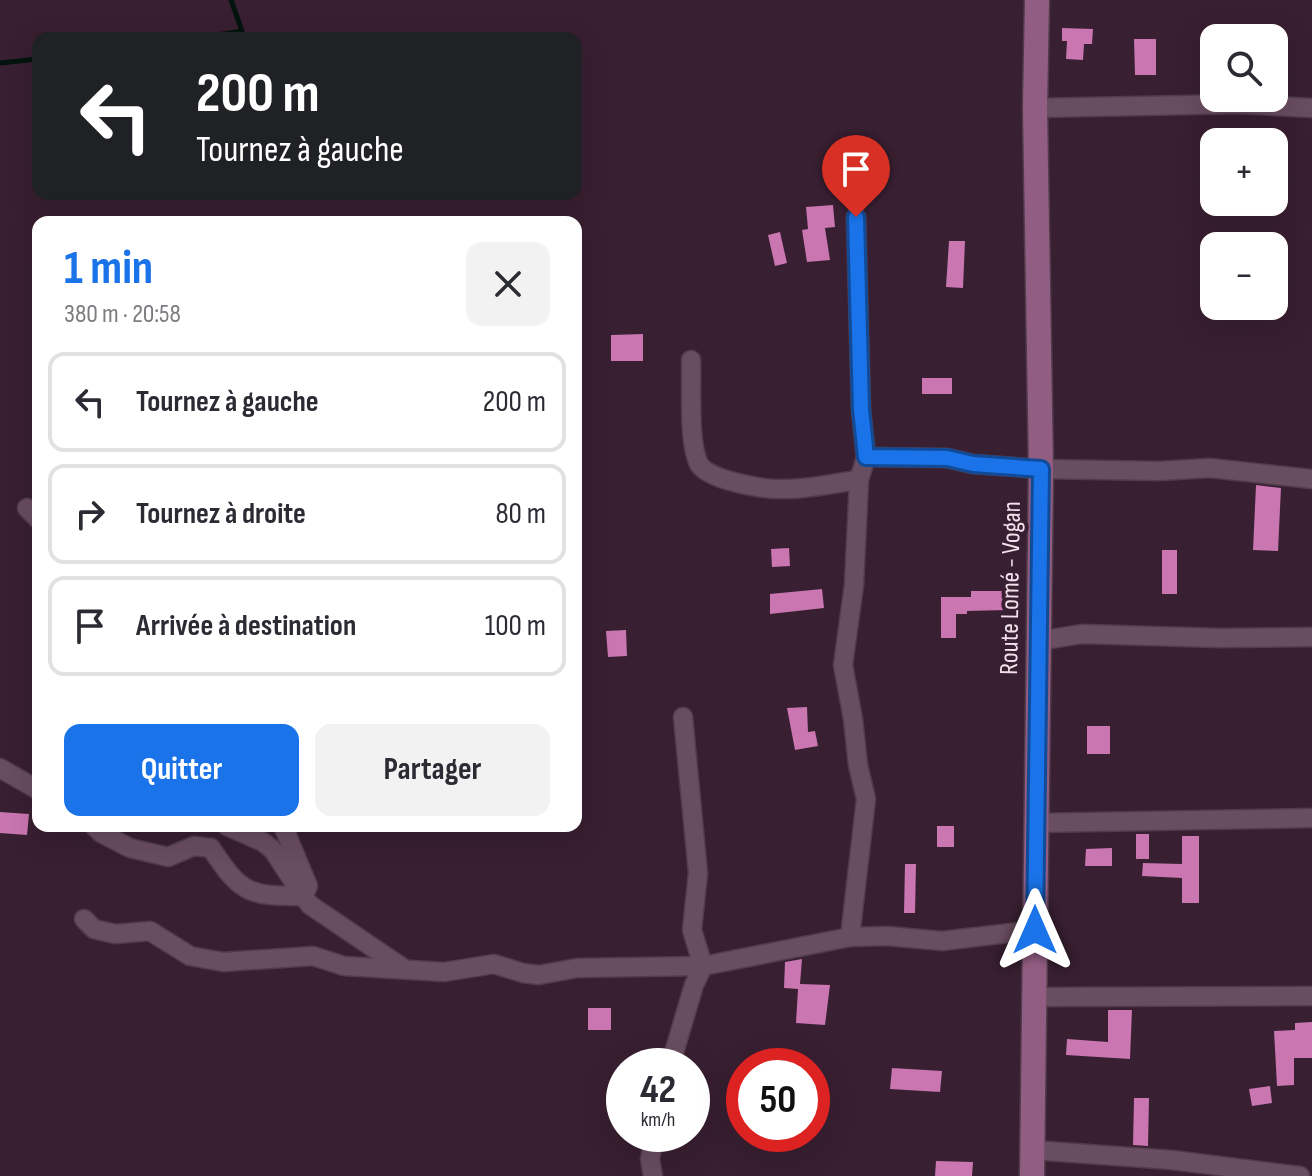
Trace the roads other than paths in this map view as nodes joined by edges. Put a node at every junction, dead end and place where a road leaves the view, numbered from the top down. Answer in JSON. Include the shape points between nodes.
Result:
{"nodes":[{"id":1,"x":1037,"y":0,"type":"edge"},
{"id":2,"x":1035,"y":108,"type":"junction"},
{"id":3,"x":1312,"y":108,"type":"edge"},
{"id":4,"x":856,"y":217,"type":"dead end"},
{"id":5,"x":691,"y":360,"type":"dead end"},
{"id":6,"x":866,"y":457,"type":"junction"},
{"id":7,"x":1041,"y":469,"type":"junction"},
{"id":8,"x":1312,"y":479,"type":"edge"},
{"id":9,"x":859,"y":480,"type":"junction"},
{"id":10,"x":1312,"y":637,"type":"edge"},
{"id":11,"x":1038,"y":641,"type":"junction"},
{"id":12,"x":683,"y":717,"type":"dead end"},
{"id":13,"x":0,"y":768,"type":"edge"},
{"id":14,"x":32,"y":787,"type":"edge"},
{"id":15,"x":1312,"y":818,"type":"edge"},
{"id":16,"x":1036,"y":823,"type":"junction"},
{"id":17,"x":100,"y":832,"type":"edge"},
{"id":18,"x":240,"y":832,"type":"edge"},
{"id":19,"x":286,"y":832,"type":"edge"},
{"id":20,"x":303,"y":896,"type":"junction"},
{"id":21,"x":84,"y":919,"type":"dead end"},
{"id":22,"x":1035,"y":930,"type":"junction"},
{"id":23,"x":850,"y":937,"type":"junction"},
{"id":24,"x":703,"y":966,"type":"junction"},
{"id":25,"x":403,"y":968,"type":"junction"},
{"id":26,"x":1312,"y":996,"type":"edge"},
{"id":27,"x":1035,"y":997,"type":"junction"},
{"id":28,"x":675,"y":1048,"type":"edge"},
{"id":29,"x":1032,"y":1150,"type":"junction"},
{"id":30,"x":651,"y":1152,"type":"edge"},
{"id":31,"x":653,"y":1176,"type":"edge"},
{"id":32,"x":1032,"y":1176,"type":"edge"},
{"id":33,"x":1300,"y":1176,"type":"edge"}],
"edges":[{"from":1,"to":2,"type":"main road","name":"Route Lomé - Vogan"},
{"from":2,"to":3,"type":"street"},
{"from":2,"to":7,"type":"main road","name":"Route Lomé - Vogan"},
{"from":4,"to":6,"type":"street"},
{"from":5,"to":9,"type":"street","via":[[699,466],[722,479],[779,489]]},
{"from":6,"to":7,"type":"street","via":[[947,458]]},
{"from":6,"to":9,"type":"street"},
{"from":7,"to":8,"type":"street","via":[[1210,468]]},
{"from":7,"to":11,"type":"main road","name":"Route Lomé - Vogan"},
{"from":9,"to":23,"type":"street","via":[[854,585],[843,665],[866,799]]},
{"from":10,"to":11,"type":"street","via":[[1082,634]]},
{"from":11,"to":16,"type":"main road","name":"Route Lomé - Vogan"},
{"from":12,"to":24,"type":"street","via":[[698,873],[692,930]]},
{"from":13,"to":14,"type":"street"},
{"from":15,"to":16,"type":"street"},
{"from":16,"to":22,"type":"main road","name":"Route Lomé - Vogan"},
{"from":17,"to":20,"type":"street","via":[[130,848],[168,857],[194,846],[211,848],[241,888],[267,896]]},
{"from":18,"to":20,"type":"street","via":[[273,850]]},
{"from":19,"to":20,"type":"street","via":[[308,886]]},
{"from":20,"to":25,"type":"street"},
{"from":21,"to":25,"type":"street","via":[[94,929],[115,934],[150,931],[190,956],[223,962],[313,956],[344,966]]},
{"from":22,"to":23,"type":"street","via":[[942,941]]},
{"from":22,"to":27,"type":"main road","name":"Route Lomé - Vogan"},
{"from":23,"to":24,"type":"street"},
{"from":24,"to":25,"type":"street","via":[[577,968],[539,975],[494,964],[444,972]]},
{"from":24,"to":28,"type":"street"},
{"from":26,"to":27,"type":"street"},
{"from":27,"to":29,"type":"main road","name":"Route Lomé - Vogan"},
{"from":29,"to":32,"type":"main road","name":"Route Lomé - Vogan"},
{"from":29,"to":33,"type":"street"},
{"from":30,"to":31,"type":"street"}]}
